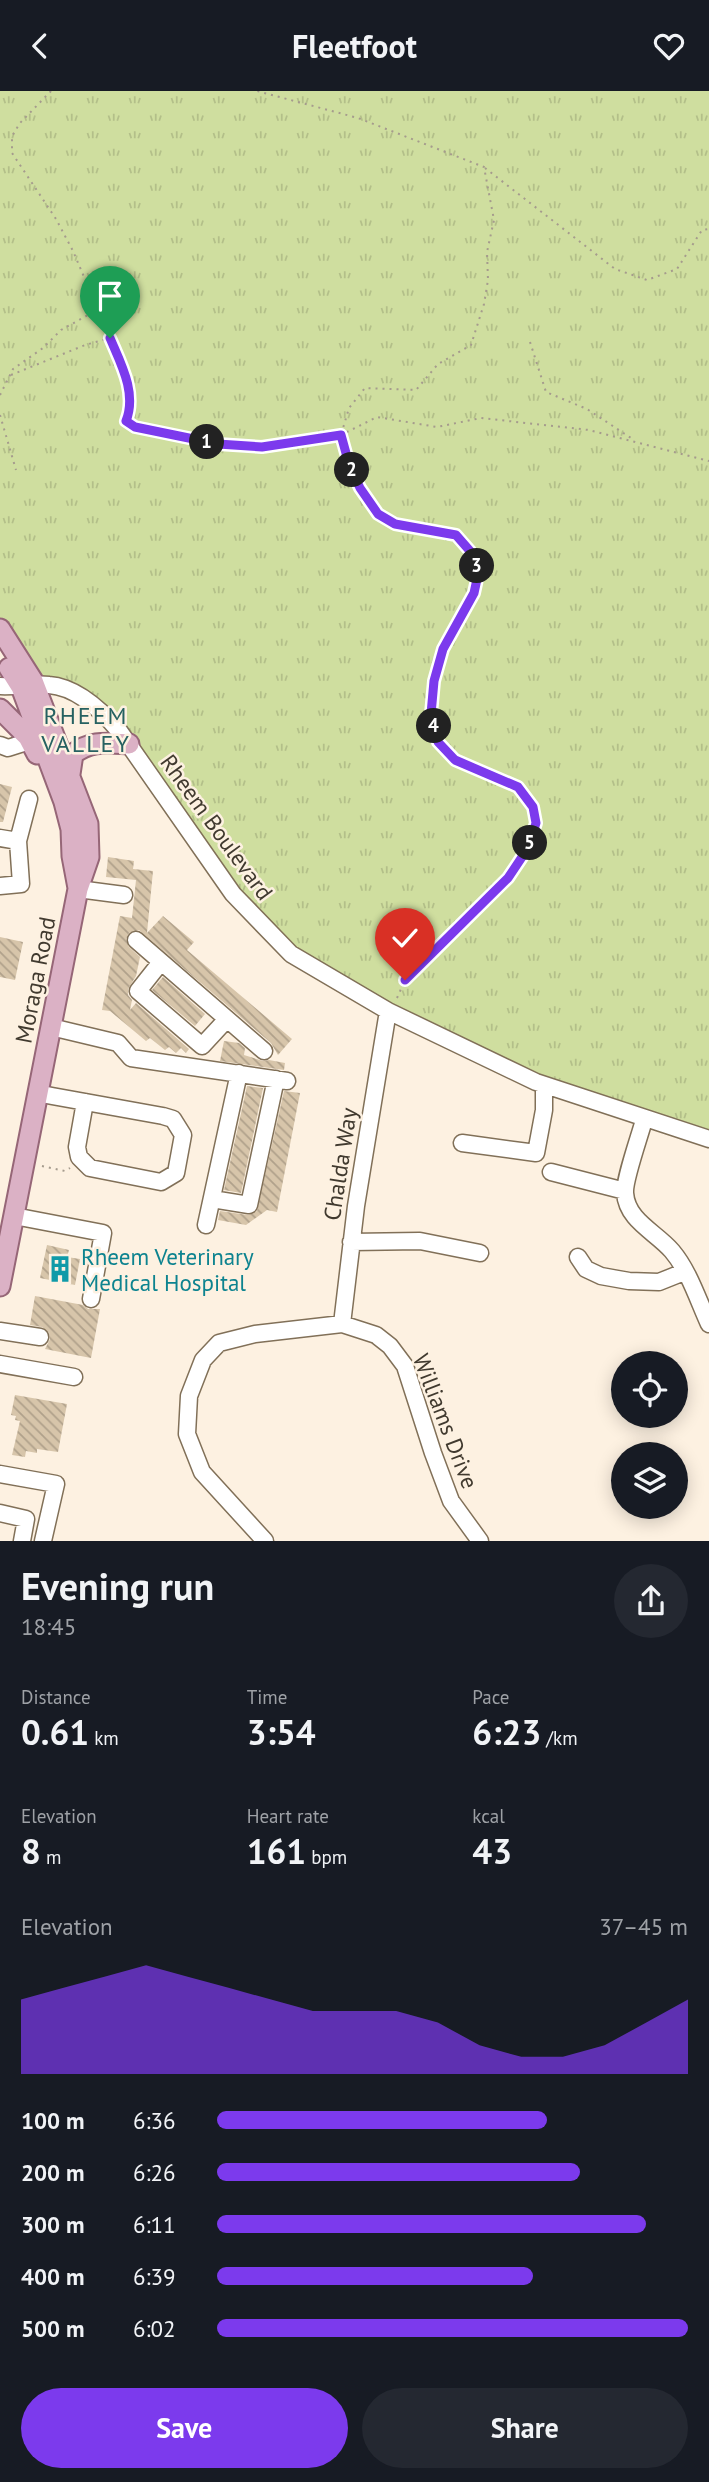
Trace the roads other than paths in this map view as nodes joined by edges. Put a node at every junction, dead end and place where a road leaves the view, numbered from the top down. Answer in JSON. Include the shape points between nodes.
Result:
{"nodes":[{"id":1,"x":0,"y":629,"type":"edge"},
{"id":2,"x":0,"y":654,"type":"edge"},
{"id":3,"x":0,"y":686,"type":"edge"},
{"id":4,"x":28,"y":686,"type":"junction"},
{"id":5,"x":0,"y":709,"type":"edge"},
{"id":6,"x":30,"y":741,"type":"junction"},
{"id":7,"x":129,"y":744,"type":"junction"},
{"id":8,"x":0,"y":745,"type":"edge"},
{"id":9,"x":62,"y":774,"type":"junction"},
{"id":10,"x":30,"y":799,"type":"dead end"},
{"id":11,"x":0,"y":838,"type":"edge"},
{"id":12,"x":18,"y":841,"type":"junction"},
{"id":13,"x":0,"y":886,"type":"edge"},
{"id":14,"x":78,"y":889,"type":"junction"},
{"id":15,"x":124,"y":895,"type":"dead end"},
{"id":16,"x":136,"y":940,"type":"dead end"},
{"id":17,"x":161,"y":962,"type":"junction"},
{"id":18,"x":393,"y":1005,"type":"junction"},
{"id":19,"x":227,"y":1019,"type":"junction"},
{"id":20,"x":51,"y":1027,"type":"junction"},
{"id":21,"x":202,"y":1045,"type":"junction"},
{"id":22,"x":264,"y":1051,"type":"dead end"},
{"id":23,"x":199,"y":1066,"type":"junction"},
{"id":24,"x":239,"y":1073,"type":"junction"},
{"id":25,"x":544,"y":1086,"type":"junction"},
{"id":26,"x":37,"y":1093,"type":"junction"},
{"id":27,"x":85,"y":1102,"type":"junction"},
{"id":28,"x":644,"y":1120,"type":"junction"},
{"id":29,"x":709,"y":1139,"type":"edge"},
{"id":30,"x":462,"y":1143,"type":"dead end"},
{"id":31,"x":551,"y":1172,"type":"dead end"},
{"id":32,"x":625,"y":1191,"type":"junction"},
{"id":33,"x":212,"y":1199,"type":"junction"},
{"id":34,"x":9,"y":1221,"type":"edge"},
{"id":35,"x":206,"y":1225,"type":"dead end"},
{"id":36,"x":351,"y":1242,"type":"junction"},
{"id":37,"x":4,"y":1243,"type":"edge"},
{"id":38,"x":480,"y":1253,"type":"dead end"},
{"id":39,"x":578,"y":1257,"type":"dead end"},
{"id":40,"x":684,"y":1272,"type":"junction"},
{"id":41,"x":0,"y":1286,"type":"edge"},
{"id":42,"x":91,"y":1299,"type":"dead end"},
{"id":43,"x":342,"y":1324,"type":"junction"},
{"id":44,"x":709,"y":1324,"type":"edge"},
{"id":45,"x":0,"y":1331,"type":"edge"},
{"id":46,"x":40,"y":1337,"type":"dead end"},
{"id":47,"x":0,"y":1364,"type":"edge"},
{"id":48,"x":74,"y":1377,"type":"dead end"},
{"id":49,"x":0,"y":1474,"type":"edge"},
{"id":50,"x":0,"y":1513,"type":"edge"},
{"id":51,"x":477,"y":1540,"type":"edge"},
{"id":52,"x":22,"y":1541,"type":"edge"},
{"id":53,"x":43,"y":1541,"type":"edge"},
{"id":54,"x":265,"y":1541,"type":"edge"}],
"edges":[{"from":1,"to":4,"type":"main road","name":"Moraga Road"},
{"from":2,"to":4,"type":"main road","name":"Moraga Road"},
{"from":3,"to":4,"type":"street","name":"Rheem Boulevard"},
{"from":4,"to":7,"type":"street","name":"Rheem Boulevard","via":[[52,685],[91,702]]},
{"from":4,"to":9,"type":"main road","name":"Moraga Road"},
{"from":5,"to":6,"type":"main road"},
{"from":6,"to":8,"type":"street","via":[[8,748]]},
{"from":6,"to":9,"type":"main road","via":[[37,754]]},
{"from":7,"to":9,"type":"main road","via":[[84,745]]},
{"from":7,"to":18,"type":"street","name":"Rheem Boulevard","via":[[233,894],[291,954]]},
{"from":9,"to":14,"type":"main road","name":"Moraga Road","via":[[88,824],[89,856]]},
{"from":10,"to":12,"type":"street"},
{"from":11,"to":12,"type":"street"},
{"from":12,"to":13,"type":"street","via":[[21,884]]},
{"from":14,"to":15,"type":"street"},
{"from":14,"to":20,"type":"main road","name":"Moraga Road"},
{"from":16,"to":17,"type":"street"},
{"from":17,"to":19,"type":"street"},
{"from":17,"to":21,"type":"street","via":[[138,991]]},
{"from":18,"to":25,"type":"street","name":"Rheem Boulevard"},
{"from":18,"to":36,"type":"street","name":"Chalda Way"},
{"from":19,"to":21,"type":"street"},
{"from":19,"to":22,"type":"street"},
{"from":20,"to":23,"type":"street","via":[[118,1043],[131,1058]]},
{"from":20,"to":26,"type":"main road","name":"Moraga Road"},
{"from":21,"to":23,"type":"street"},
{"from":23,"to":24,"type":"street"},
{"from":24,"to":33,"type":"street"},
{"from":24,"to":33,"type":"street","via":[[282,1080],[249,1205]]},
{"from":25,"to":28,"type":"street","name":"Rheem Boulevard"},
{"from":25,"to":30,"type":"street","via":[[536,1153]]},
{"from":26,"to":27,"type":"street"},
{"from":26,"to":34,"type":"main road","name":"Moraga Road"},
{"from":27,"to":27,"type":"street","via":[[77,1147],[79,1157],[90,1168],[161,1182],[176,1173],[183,1135],[173,1119]]},
{"from":28,"to":29,"type":"street","name":"Rheem Boulevard"},
{"from":28,"to":32,"type":"street"},
{"from":31,"to":32,"type":"street"},
{"from":32,"to":40,"type":"street","via":[[638,1221],[672,1251]]},
{"from":33,"to":35,"type":"street"},
{"from":34,"to":37,"type":"main road","name":"Moraga Road"},
{"from":34,"to":42,"type":"street","via":[[103,1233]]},
{"from":36,"to":38,"type":"street","via":[[420,1241]]},
{"from":36,"to":43,"type":"street","name":"Chalda Way"},
{"from":37,"to":41,"type":"main road","name":"Moraga Road"},
{"from":39,"to":40,"type":"street","via":[[586,1269],[629,1281],[659,1282]]},
{"from":40,"to":44,"type":"street"},
{"from":43,"to":51,"type":"street","name":"Williams Drive","via":[[376,1335],[405,1366],[451,1501]]},
{"from":43,"to":54,"type":"street","name":"Williams Drive","via":[[219,1343],[203,1360],[189,1396],[187,1434],[202,1472]]},
{"from":45,"to":46,"type":"street"},
{"from":47,"to":48,"type":"street"},
{"from":49,"to":53,"type":"street","via":[[56,1484]]},
{"from":50,"to":52,"type":"street","via":[[26,1519]]}]}
